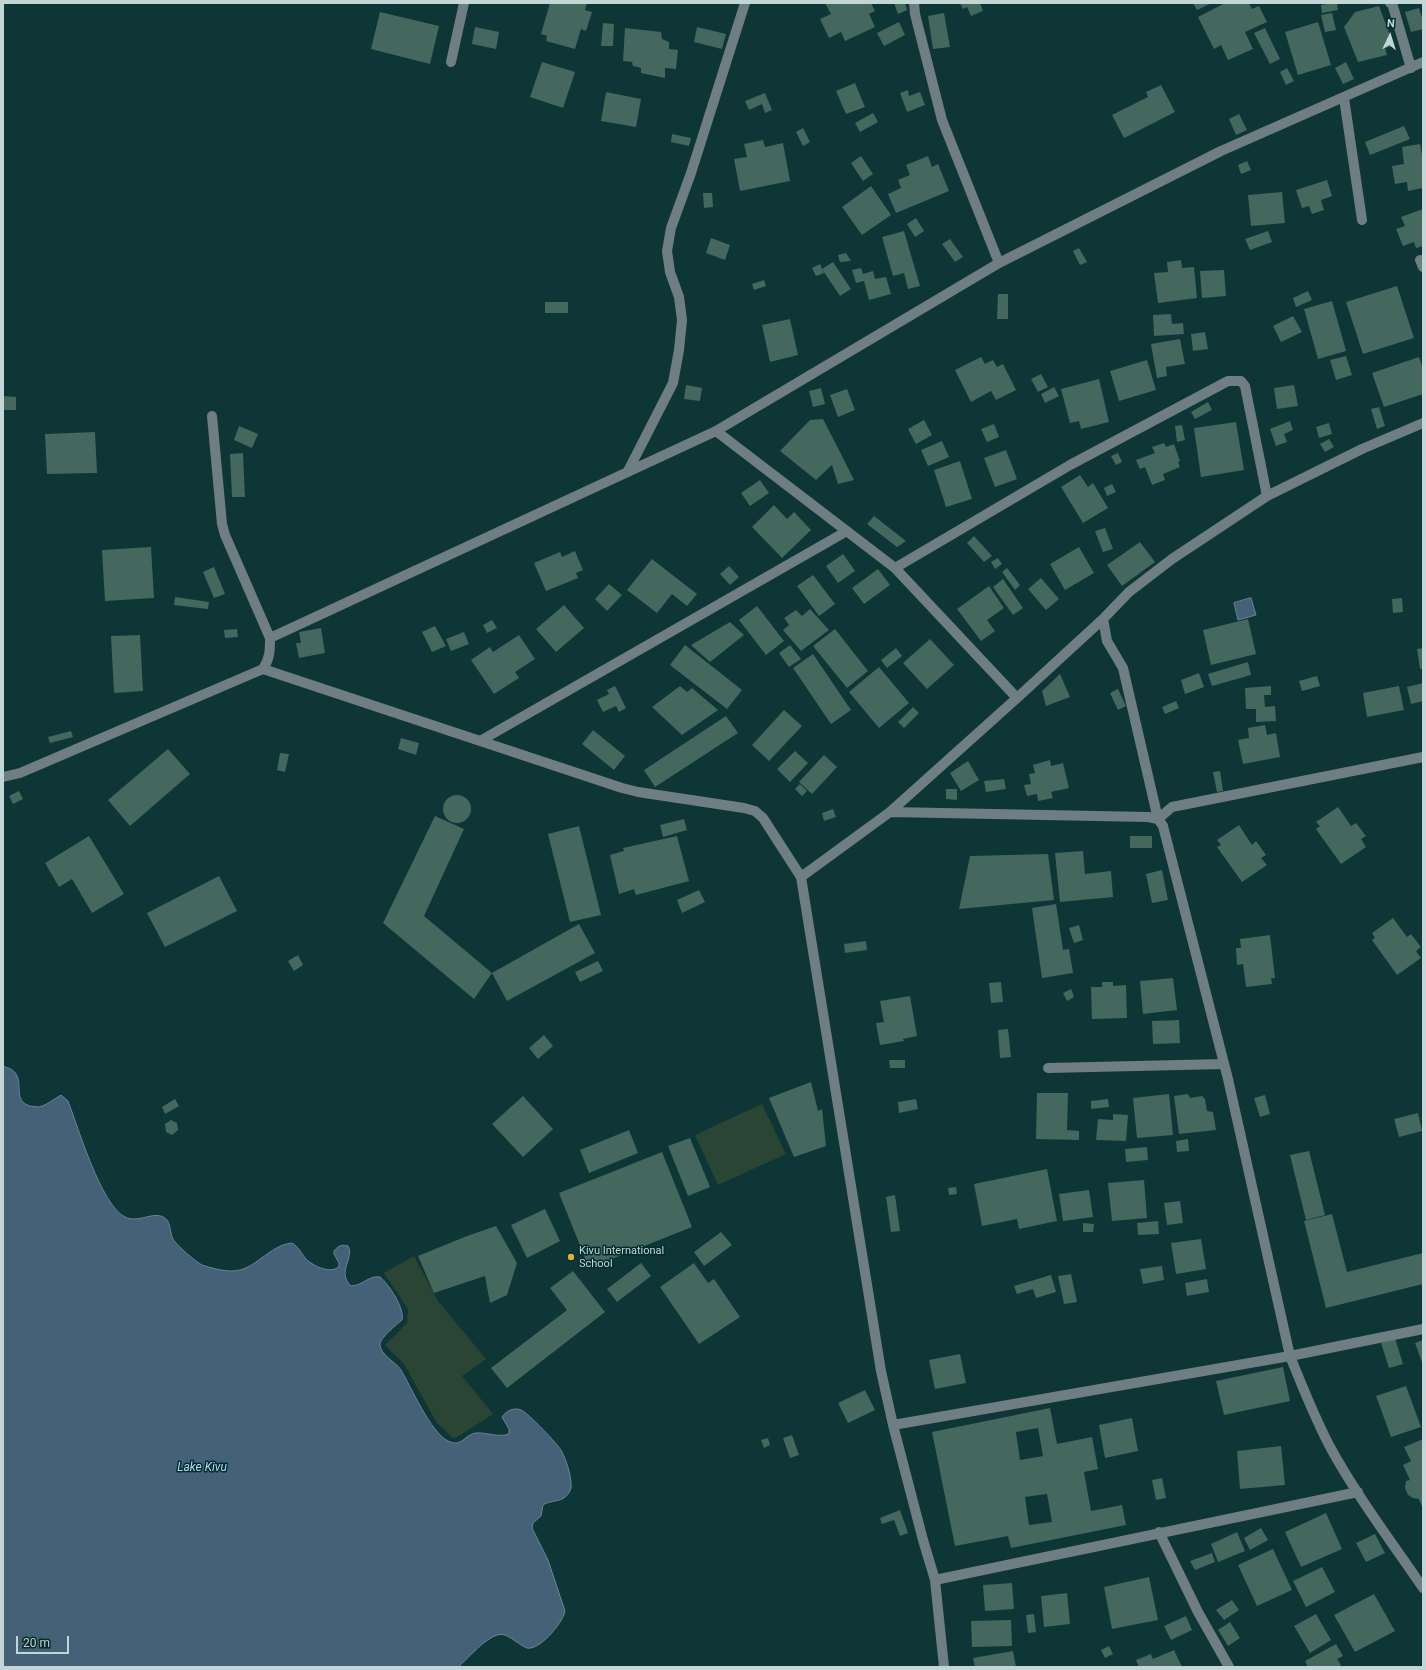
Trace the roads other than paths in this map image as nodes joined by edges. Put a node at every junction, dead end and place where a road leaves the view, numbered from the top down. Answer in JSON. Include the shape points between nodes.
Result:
{"nodes":[{"id":1,"x":464,"y":3,"type":"edge"},
{"id":2,"x":745,"y":3,"type":"edge"},
{"id":3,"x":914,"y":3,"type":"edge"},
{"id":4,"x":1390,"y":3,"type":"edge"},
{"id":5,"x":451,"y":62,"type":"dead end"},
{"id":6,"x":1423,"y":62,"type":"edge"},
{"id":7,"x":1411,"y":68,"type":"junction"},
{"id":8,"x":1344,"y":98,"type":"junction"},
{"id":9,"x":1362,"y":220,"type":"dead end"},
{"id":10,"x":999,"y":264,"type":"junction"},
{"id":11,"x":212,"y":416,"type":"dead end"},
{"id":12,"x":1423,"y":423,"type":"edge"},
{"id":13,"x":716,"y":431,"type":"junction"},
{"id":14,"x":628,"y":472,"type":"junction"},
{"id":15,"x":1267,"y":496,"type":"junction"},
{"id":16,"x":847,"y":531,"type":"junction"},
{"id":17,"x":894,"y":568,"type":"junction"},
{"id":18,"x":1103,"y":619,"type":"junction"},
{"id":19,"x":270,"y":638,"type":"junction"},
{"id":20,"x":263,"y":669,"type":"junction"},
{"id":21,"x":1017,"y":698,"type":"junction"},
{"id":22,"x":480,"y":741,"type":"junction"},
{"id":23,"x":1423,"y":757,"type":"edge"},
{"id":24,"x":3,"y":778,"type":"edge"},
{"id":25,"x":890,"y":812,"type":"junction"},
{"id":26,"x":1158,"y":819,"type":"junction"},
{"id":27,"x":801,"y":877,"type":"junction"},
{"id":28,"x":1224,"y":1064,"type":"junction"},
{"id":29,"x":1048,"y":1068,"type":"dead end"},
{"id":30,"x":1423,"y":1329,"type":"edge"},
{"id":31,"x":1290,"y":1356,"type":"junction"},
{"id":32,"x":893,"y":1425,"type":"junction"},
{"id":33,"x":1358,"y":1492,"type":"junction"},
{"id":34,"x":1160,"y":1532,"type":"junction"},
{"id":35,"x":935,"y":1580,"type":"junction"},
{"id":36,"x":1423,"y":1588,"type":"edge"},
{"id":37,"x":944,"y":1667,"type":"edge"},
{"id":38,"x":1229,"y":1667,"type":"edge"}],
"edges":[{"from":1,"to":5,"type":"street"},
{"from":2,"to":14,"type":"street","via":[[692,173],[671,228],[667,251],[682,320],[673,383]]},
{"from":3,"to":10,"type":"street","via":[[942,120]]},
{"from":4,"to":7,"type":"street"},
{"from":6,"to":7,"type":"street"},
{"from":7,"to":8,"type":"street"},
{"from":8,"to":9,"type":"street"},
{"from":8,"to":10,"type":"street","via":[[1221,151]]},
{"from":10,"to":13,"type":"street"},
{"from":11,"to":19,"type":"street","via":[[222,524]]},
{"from":12,"to":15,"type":"street","via":[[1362,449]]},
{"from":13,"to":14,"type":"street"},
{"from":13,"to":16,"type":"street"},
{"from":14,"to":19,"type":"street"},
{"from":15,"to":17,"type":"street","via":[[1245,386],[1241,382],[1228,382],[1070,465]]},
{"from":15,"to":18,"type":"street","via":[[1141,582]]},
{"from":16,"to":17,"type":"street"},
{"from":16,"to":22,"type":"street"},
{"from":17,"to":21,"type":"street"},
{"from":18,"to":21,"type":"street"},
{"from":18,"to":26,"type":"street","via":[[1107,641],[1123,668]]},
{"from":19,"to":20,"type":"street","via":[[268,660]]},
{"from":20,"to":22,"type":"street"},
{"from":20,"to":24,"type":"street"},
{"from":21,"to":25,"type":"street"},
{"from":22,"to":27,"type":"street","via":[[630,790],[755,811],[763,818]]},
{"from":23,"to":26,"type":"street","via":[[1172,807]]},
{"from":25,"to":26,"type":"street"},
{"from":25,"to":27,"type":"street"},
{"from":26,"to":28,"type":"street","via":[[1166,836]]},
{"from":27,"to":32,"type":"street","via":[[881,1371]]},
{"from":28,"to":29,"type":"street"},
{"from":28,"to":31,"type":"street"},
{"from":30,"to":31,"type":"street"},
{"from":31,"to":32,"type":"street"},
{"from":31,"to":33,"type":"street","via":[[1306,1397],[1330,1446]]},
{"from":32,"to":35,"type":"street"},
{"from":33,"to":34,"type":"street"},
{"from":33,"to":36,"type":"street"},
{"from":34,"to":35,"type":"street"},
{"from":34,"to":38,"type":"street","via":[[1198,1612]]},
{"from":35,"to":37,"type":"street"}]}
